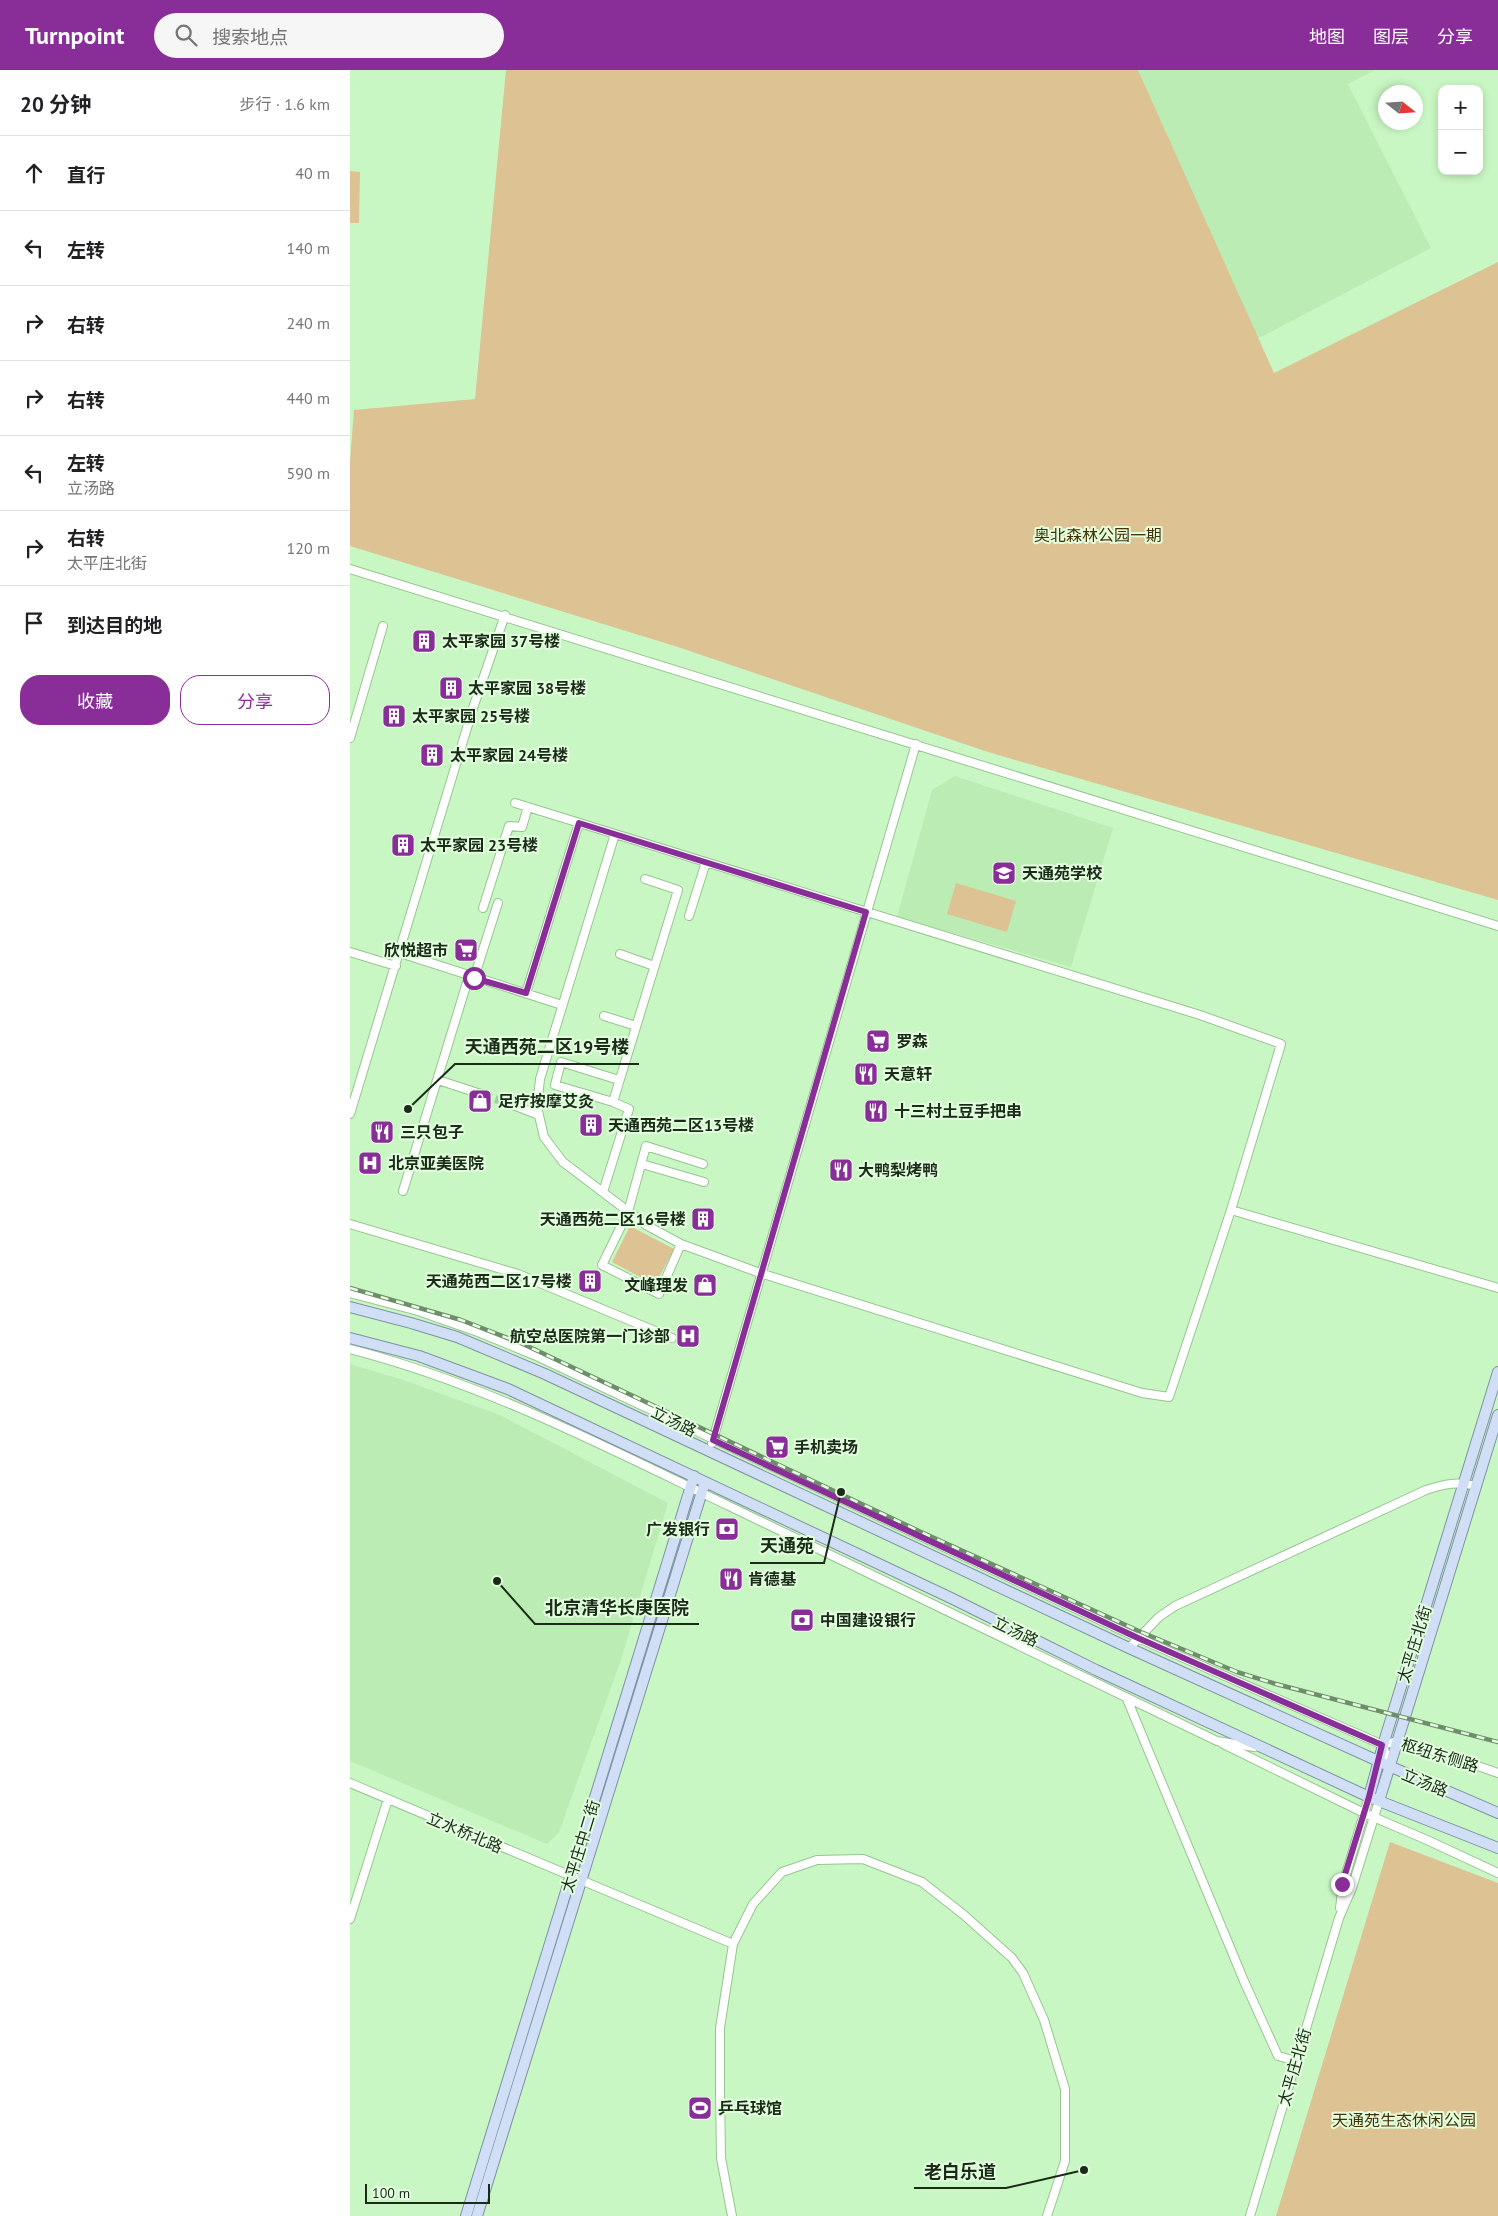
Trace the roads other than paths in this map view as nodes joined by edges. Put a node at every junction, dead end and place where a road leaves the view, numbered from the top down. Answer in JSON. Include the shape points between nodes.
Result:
{"nodes":[{"id":1,"x":350,"y":569,"type":"edge"},
{"id":2,"x":505,"y":615,"type":"junction"},
{"id":3,"x":382,"y":626,"type":"dead end"},
{"id":4,"x":350,"y":738,"type":"edge"},
{"id":5,"x":916,"y":744,"type":"junction"},
{"id":6,"x":515,"y":802,"type":"dead end"},
{"id":7,"x":528,"y":807,"type":"junction"},
{"id":8,"x":579,"y":823,"type":"junction"},
{"id":9,"x":615,"y":834,"type":"junction"},
{"id":10,"x":706,"y":862,"type":"junction"},
{"id":11,"x":644,"y":879,"type":"dead end"},
{"id":12,"x":498,"y":904,"type":"dead end"},
{"id":13,"x":483,"y":908,"type":"dead end"},
{"id":14,"x":866,"y":912,"type":"junction"},
{"id":15,"x":690,"y":916,"type":"dead end"},
{"id":16,"x":1498,"y":926,"type":"edge"},
{"id":17,"x":350,"y":952,"type":"edge"},
{"id":18,"x":400,"y":953,"type":"junction"},
{"id":19,"x":620,"y":954,"type":"dead end"},
{"id":20,"x":396,"y":966,"type":"junction"},
{"id":21,"x":654,"y":966,"type":"junction"},
{"id":22,"x":471,"y":977,"type":"junction"},
{"id":23,"x":526,"y":993,"type":"junction"},
{"id":24,"x":562,"y":1006,"type":"junction"},
{"id":25,"x":604,"y":1016,"type":"dead end"},
{"id":26,"x":636,"y":1026,"type":"junction"},
{"id":27,"x":438,"y":1080,"type":"junction"},
{"id":28,"x":619,"y":1080,"type":"junction"},
{"id":29,"x":484,"y":1095,"type":"tunnel mouth"},
{"id":30,"x":614,"y":1102,"type":"junction"},
{"id":31,"x":513,"y":1105,"type":"tunnel mouth"},
{"id":32,"x":350,"y":1114,"type":"edge"},
{"id":33,"x":539,"y":1115,"type":"junction"},
{"id":34,"x":642,"y":1164,"type":"junction"},
{"id":35,"x":703,"y":1164,"type":"dead end"},
{"id":36,"x":704,"y":1182,"type":"dead end"},
{"id":37,"x":403,"y":1191,"type":"dead end"},
{"id":38,"x":603,"y":1192,"type":"junction"},
{"id":39,"x":1231,"y":1210,"type":"junction"},
{"id":40,"x":628,"y":1212,"type":"junction"},
{"id":41,"x":350,"y":1224,"type":"edge"},
{"id":42,"x":681,"y":1244,"type":"junction"},
{"id":43,"x":760,"y":1273,"type":"junction"},
{"id":44,"x":1498,"y":1288,"type":"edge"},
{"id":45,"x":350,"y":1293,"type":"edge"},
{"id":46,"x":350,"y":1307,"type":"edge"},
{"id":47,"x":350,"y":1338,"type":"edge"},
{"id":48,"x":672,"y":1338,"type":"dead end"},
{"id":49,"x":350,"y":1349,"type":"edge"},
{"id":50,"x":1498,"y":1372,"type":"edge"},
{"id":51,"x":1498,"y":1415,"type":"edge"},
{"id":52,"x":713,"y":1440,"type":"junction"},
{"id":53,"x":708,"y":1451,"type":"junction"},
{"id":54,"x":694,"y":1476,"type":"junction"},
{"id":55,"x":705,"y":1482,"type":"junction"},
{"id":56,"x":1464,"y":1483,"type":"junction"},
{"id":57,"x":1476,"y":1486,"type":"junction"},
{"id":58,"x":690,"y":1488,"type":"junction"},
{"id":59,"x":701,"y":1493,"type":"junction"},
{"id":60,"x":1138,"y":1638,"type":"junction"},
{"id":61,"x":1129,"y":1648,"type":"junction"},
{"id":62,"x":1127,"y":1699,"type":"junction"},
{"id":63,"x":1217,"y":1741,"type":"junction"},
{"id":64,"x":1397,"y":1741,"type":"junction"},
{"id":65,"x":1382,"y":1745,"type":"junction"},
{"id":66,"x":1268,"y":1749,"type":"junction"},
{"id":67,"x":1378,"y":1761,"type":"junction"},
{"id":68,"x":1389,"y":1766,"type":"junction"},
{"id":69,"x":1498,"y":1773,"type":"edge"},
{"id":70,"x":350,"y":1783,"type":"edge"},
{"id":71,"x":388,"y":1799,"type":"junction"},
{"id":72,"x":1374,"y":1799,"type":"junction"},
{"id":73,"x":1498,"y":1813,"type":"edge"},
{"id":74,"x":1364,"y":1814,"type":"junction"},
{"id":75,"x":1373,"y":1818,"type":"junction"},
{"id":76,"x":1498,"y":1848,"type":"edge"},
{"id":77,"x":1498,"y":1873,"type":"edge"},
{"id":78,"x":575,"y":1878,"type":"junction"},
{"id":79,"x":1339,"y":1918,"type":"junction"},
{"id":80,"x":350,"y":1919,"type":"edge"},
{"id":81,"x":733,"y":1944,"type":"junction"},
{"id":82,"x":1296,"y":2061,"type":"junction"},
{"id":83,"x":466,"y":2216,"type":"edge"},
{"id":84,"x":476,"y":2216,"type":"edge"},
{"id":85,"x":732,"y":2216,"type":"edge"},
{"id":86,"x":1047,"y":2216,"type":"edge"},
{"id":87,"x":1250,"y":2216,"type":"edge"}],
"edges":[{"from":1,"to":2,"type":"street"},
{"from":2,"to":5,"type":"street"},
{"from":2,"to":18,"type":"street","via":[[473,708]]},
{"from":3,"to":4,"type":"street"},
{"from":5,"to":14,"type":"street"},
{"from":5,"to":16,"type":"street"},
{"from":6,"to":7,"type":"street"},
{"from":7,"to":8,"type":"street"},
{"from":7,"to":13,"type":"street","via":[[522,827],[509,826]]},
{"from":8,"to":9,"type":"street"},
{"from":8,"to":23,"type":"street"},
{"from":9,"to":10,"type":"street"},
{"from":9,"to":24,"type":"street"},
{"from":10,"to":14,"type":"street"},
{"from":10,"to":15,"type":"street"},
{"from":11,"to":21,"type":"street","via":[[678,890]]},
{"from":12,"to":22,"type":"street"},
{"from":14,"to":39,"type":"street","via":[[1281,1044]]},
{"from":14,"to":43,"type":"street"},
{"from":17,"to":20,"type":"street"},
{"from":18,"to":20,"type":"street"},
{"from":18,"to":22,"type":"street"},
{"from":19,"to":21,"type":"street"},
{"from":20,"to":32,"type":"street"},
{"from":21,"to":26,"type":"street"},
{"from":22,"to":23,"type":"street"},
{"from":22,"to":27,"type":"street"},
{"from":23,"to":24,"type":"street"},
{"from":24,"to":33,"type":"street","via":[[540,1079]]},
{"from":25,"to":26,"type":"street"},
{"from":26,"to":28,"type":"street"},
{"from":27,"to":29,"type":"street"},
{"from":27,"to":37,"type":"street"},
{"from":28,"to":30,"type":"street"},
{"from":28,"to":30,"type":"street","via":[[561,1062],[555,1085]]},
{"from":30,"to":38,"type":"street","via":[[630,1108]]},
{"from":31,"to":33,"type":"street"},
{"from":33,"to":38,"type":"street","via":[[544,1137],[563,1162]]},
{"from":34,"to":35,"type":"street","via":[[646,1146]]},
{"from":34,"to":36,"type":"street"},
{"from":34,"to":40,"type":"street"},
{"from":38,"to":40,"type":"street"},
{"from":39,"to":43,"type":"street","via":[[1170,1397],[1142,1393]]},
{"from":39,"to":44,"type":"street"},
{"from":40,"to":42,"type":"street","via":[[646,1226]]},
{"from":40,"to":42,"type":"street","via":[[602,1265],[658,1294]]},
{"from":41,"to":48,"type":"street","via":[[518,1274]]},
{"from":42,"to":43,"type":"street"},
{"from":43,"to":52,"type":"street"},
{"from":45,"to":52,"type":"street","name":"立汤路","via":[[418,1311],[478,1332],[586,1378]]},
{"from":46,"to":53,"type":"main road","name":"立汤路","via":[[411,1323],[501,1355]]},
{"from":47,"to":54,"type":"main road","name":"立汤路","via":[[419,1356],[508,1389]]},
{"from":49,"to":58,"type":"street","name":"立汤路","via":[[438,1375],[504,1401]]},
{"from":50,"to":56,"type":"main road","name":"太平庄北街"},
{"from":51,"to":57,"type":"main road","name":"太平庄北街"},
{"from":52,"to":53,"type":"street"},
{"from":52,"to":60,"type":"street","name":"立汤路"},
{"from":53,"to":61,"type":"main road","name":"立汤路"},
{"from":54,"to":55,"type":"main road","name":"立汤路"},
{"from":54,"to":58,"type":"main road","name":"太平庄中二街"},
{"from":55,"to":59,"type":"main road","name":"太平庄中二街"},
{"from":55,"to":66,"type":"main road","name":"立汤路"},
{"from":56,"to":57,"type":"street"},
{"from":56,"to":60,"type":"street","via":[[1426,1490],[1175,1606]]},
{"from":56,"to":65,"type":"main road","name":"太平庄北街"},
{"from":57,"to":64,"type":"main road","name":"太平庄北街"},
{"from":58,"to":59,"type":"street","name":"立汤路"},
{"from":58,"to":78,"type":"main road","name":"太平庄中二街"},
{"from":59,"to":62,"type":"street","name":"立汤路"},
{"from":59,"to":78,"type":"main road","name":"太平庄中二街"},
{"from":60,"to":61,"type":"street"},
{"from":60,"to":65,"type":"street","name":"立汤路"},
{"from":61,"to":67,"type":"main road","name":"立汤路"},
{"from":62,"to":63,"type":"street","name":"立汤路"},
{"from":62,"to":82,"type":"street","via":[[1278,2056]]},
{"from":63,"to":66,"type":"street","name":"立汤路"},
{"from":63,"to":74,"type":"street"},
{"from":64,"to":65,"type":"street","name":"枢纽东侧路"},
{"from":64,"to":68,"type":"main road","name":"太平庄北街"},
{"from":64,"to":69,"type":"street","name":"枢纽东侧路"},
{"from":65,"to":67,"type":"main road","name":"太平庄北街"},
{"from":65,"to":68,"type":"street","name":"立汤路"},
{"from":66,"to":72,"type":"main road","name":"立汤路"},
{"from":67,"to":68,"type":"main road","name":"立汤路"},
{"from":67,"to":72,"type":"main road","name":"太平庄北街"},
{"from":68,"to":72,"type":"main road","name":"太平庄北街"},
{"from":68,"to":73,"type":"main road","name":"立汤路"},
{"from":70,"to":71,"type":"street","name":"立水桥北路"},
{"from":71,"to":78,"type":"street","name":"立水桥北路"},
{"from":71,"to":80,"type":"street"},
{"from":72,"to":74,"type":"street","name":"太平庄北街"},
{"from":72,"to":75,"type":"street","name":"太平庄北街"},
{"from":72,"to":76,"type":"main road","name":"立汤路"},
{"from":74,"to":75,"type":"street"},
{"from":74,"to":79,"type":"street","name":"太平庄北街","via":[[1342,1884]]},
{"from":75,"to":77,"type":"street"},
{"from":75,"to":79,"type":"street","name":"太平庄北街","via":[[1352,1888]]},
{"from":78,"to":81,"type":"street","name":"立水桥北路"},
{"from":78,"to":83,"type":"main road","name":"太平庄中二街"},
{"from":78,"to":84,"type":"main road","name":"太平庄中二街"},
{"from":79,"to":82,"type":"street","name":"太平庄北街"},
{"from":81,"to":85,"type":"street","via":[[720,2028],[721,2158]]},
{"from":81,"to":86,"type":"street","via":[[753,1904],[782,1872],[817,1860],[863,1859],[882,1865],[922,1882],[964,1915],[1012,1958],[1023,1973],[1044,2020],[1065,2089],[1065,2161]]},
{"from":82,"to":87,"type":"street","name":"太平庄北街"}]}
